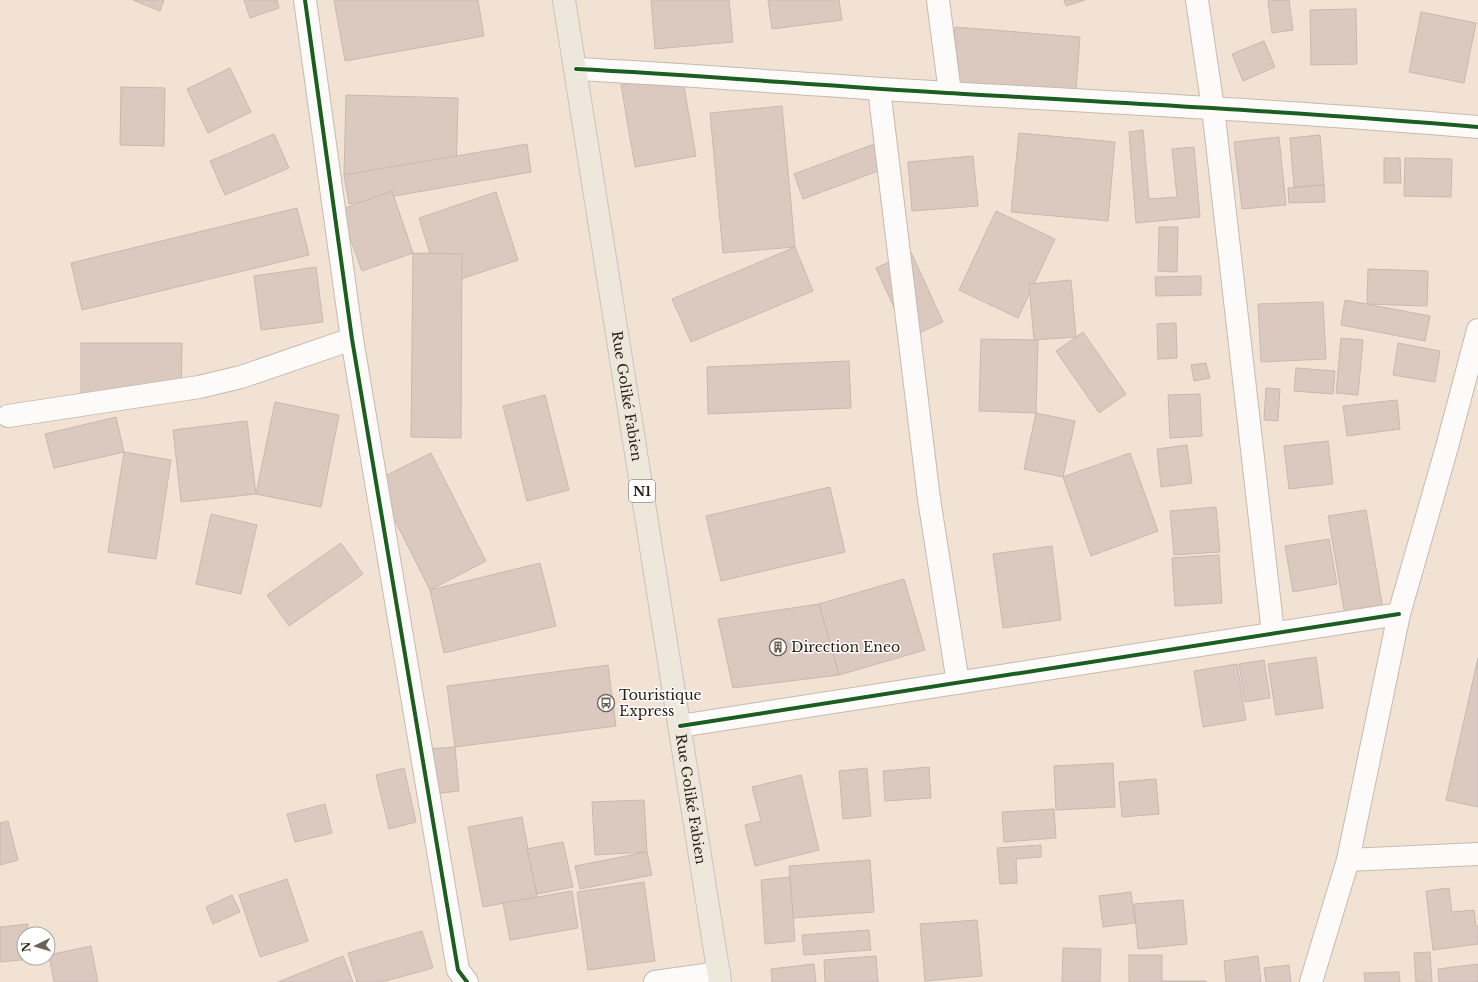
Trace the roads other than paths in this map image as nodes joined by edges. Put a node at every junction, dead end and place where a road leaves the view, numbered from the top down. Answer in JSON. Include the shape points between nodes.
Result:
{"nodes":[{"id":1,"x":305,"y":0,"type":"edge"},
{"id":2,"x":564,"y":0,"type":"edge"},
{"id":3,"x":938,"y":0,"type":"edge"},
{"id":4,"x":1197,"y":0,"type":"edge"},
{"id":5,"x":576,"y":69,"type":"junction"},
{"id":6,"x":879,"y":89,"type":"junction"},
{"id":7,"x":950,"y":93,"type":"junction"},
{"id":8,"x":1213,"y":108,"type":"junction"},
{"id":9,"x":1478,"y":127,"type":"edge"},
{"id":10,"x":1478,"y":330,"type":"edge"},
{"id":11,"x":352,"y":338,"type":"junction"},
{"id":12,"x":8,"y":416,"type":"dead end"},
{"id":13,"x":1398,"y":614,"type":"junction"},
{"id":14,"x":1273,"y":633,"type":"junction"},
{"id":15,"x":958,"y":683,"type":"junction"},
{"id":16,"x":680,"y":726,"type":"junction"},
{"id":17,"x":1478,"y":854,"type":"edge"},
{"id":18,"x":1348,"y":860,"type":"junction"},
{"id":19,"x":720,"y":978,"type":"edge"},
{"id":20,"x":467,"y":982,"type":"edge"},
{"id":21,"x":655,"y":982,"type":"edge"},
{"id":22,"x":1311,"y":982,"type":"edge"}],
"edges":[{"from":1,"to":11,"type":"street"},
{"from":2,"to":5,"type":"highway","name":"Rue Goliké Fabien","number":"N1"},
{"from":3,"to":7,"type":"street"},
{"from":4,"to":8,"type":"street"},
{"from":5,"to":6,"type":"street","via":[[687,74]]},
{"from":5,"to":16,"type":"highway","name":"Rue Goliké Fabien","number":"N1"},
{"from":6,"to":7,"type":"street"},
{"from":6,"to":15,"type":"street","via":[[929,499]]},
{"from":7,"to":8,"type":"street"},
{"from":8,"to":9,"type":"street"},
{"from":8,"to":14,"type":"street"},
{"from":10,"to":13,"type":"street"},
{"from":11,"to":12,"type":"street","via":[[241,377],[199,387]]},
{"from":11,"to":20,"type":"street","via":[[458,970]]},
{"from":13,"to":14,"type":"street"},
{"from":13,"to":18,"type":"street"},
{"from":14,"to":15,"type":"street"},
{"from":15,"to":16,"type":"street"},
{"from":16,"to":19,"type":"highway","name":"Rue Goliké Fabien","number":"N1"},
{"from":17,"to":18,"type":"street"},
{"from":18,"to":22,"type":"street"},
{"from":19,"to":21,"type":"street"}]}
